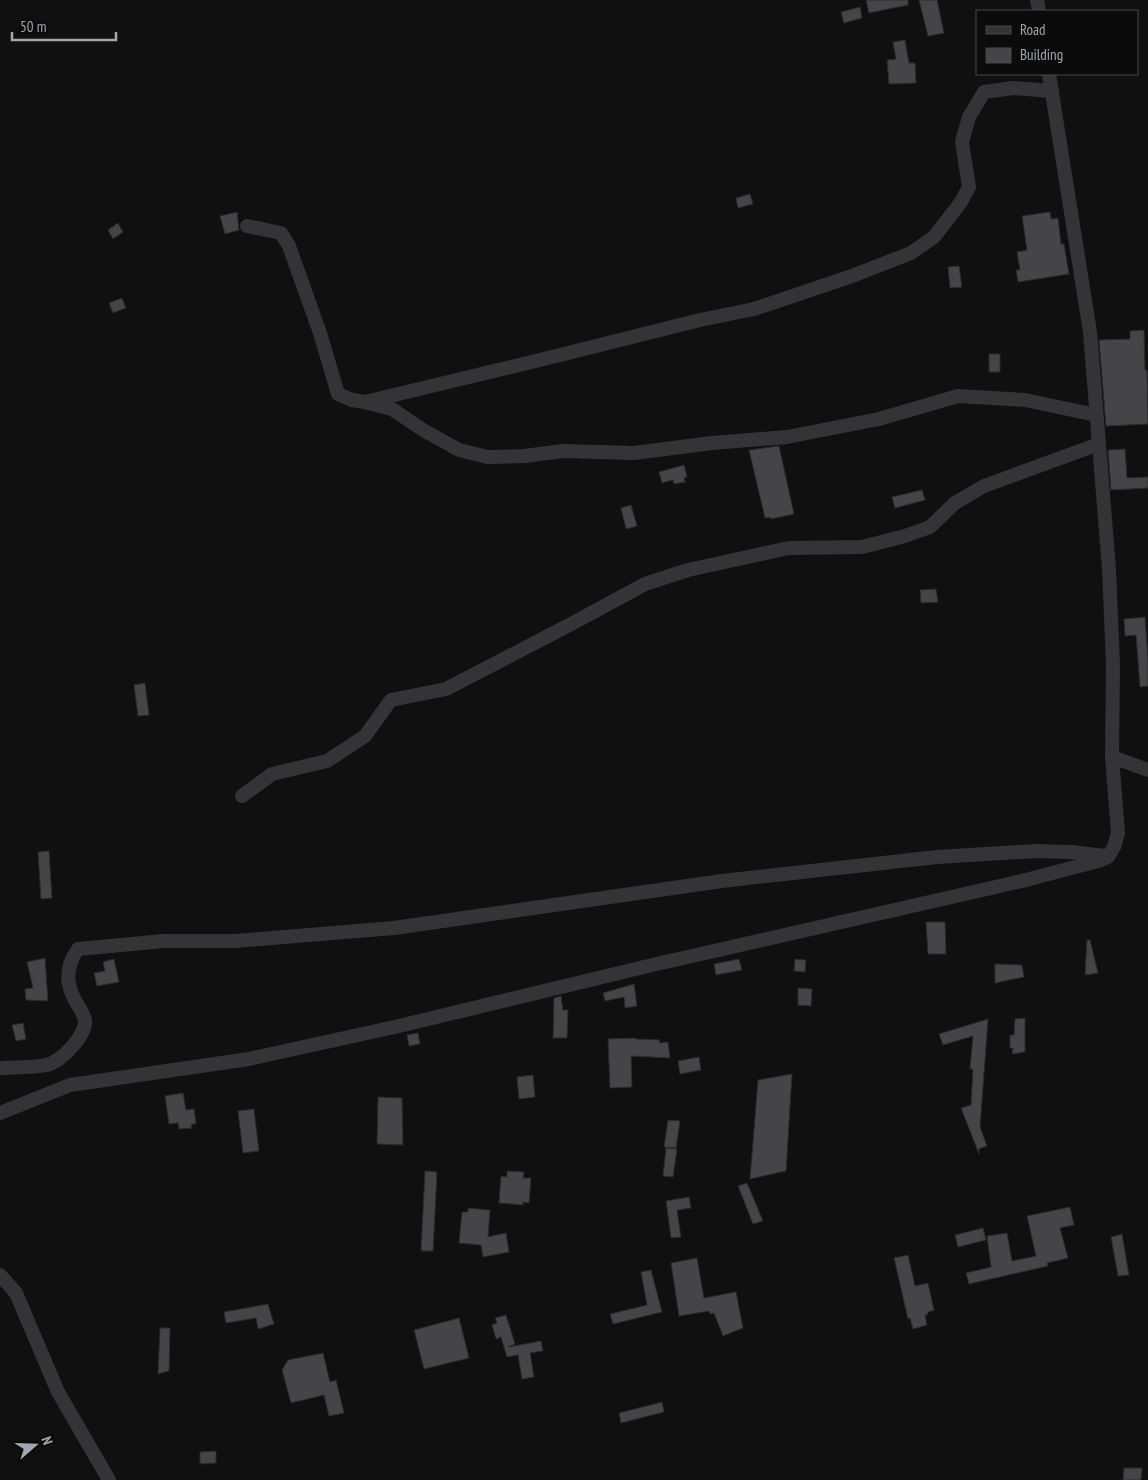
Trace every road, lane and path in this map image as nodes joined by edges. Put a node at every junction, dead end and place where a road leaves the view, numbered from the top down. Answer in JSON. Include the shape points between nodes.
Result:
{"nodes":[{"id":1,"x":1049,"y":75,"type":"edge"},
{"id":2,"x":1052,"y":91,"type":"junction"},
{"id":3,"x":247,"y":226,"type":"dead end"},
{"id":4,"x":365,"y":402,"type":"junction"},
{"id":5,"x":1096,"y":415,"type":"junction"},
{"id":6,"x":1099,"y":444,"type":"junction"},
{"id":7,"x":1112,"y":757,"type":"junction"},
{"id":8,"x":1148,"y":770,"type":"edge"},
{"id":9,"x":242,"y":796,"type":"dead end"},
{"id":10,"x":1108,"y":857,"type":"junction"},
{"id":11,"x":0,"y":1068,"type":"edge"},
{"id":12,"x":0,"y":1113,"type":"edge"},
{"id":13,"x":0,"y":1275,"type":"edge"},
{"id":14,"x":109,"y":1480,"type":"edge"}],
"edges":[{"from":1,"to":2,"type":"street"},
{"from":2,"to":4,"type":"street","via":[[1013,88],[984,92],[969,117],[962,142],[969,187],[934,237],[911,253],[754,309]]},
{"from":2,"to":5,"type":"street","via":[[1090,332]]},
{"from":3,"to":4,"type":"street","via":[[281,233],[289,246],[320,333],[338,394]]},
{"from":4,"to":5,"type":"street","via":[[392,409],[458,450],[487,457],[562,451],[634,453],[787,437],[879,419],[958,396],[1025,400]]},
{"from":5,"to":6,"type":"street"},
{"from":6,"to":7,"type":"street","via":[[1113,665]]},
{"from":6,"to":9,"type":"street","via":[[984,486],[955,503],[930,527],[905,536],[862,547],[788,548],[688,570],[645,584],[446,689],[391,700],[365,736],[327,761],[272,774]]},
{"from":7,"to":8,"type":"street"},
{"from":7,"to":10,"type":"street","via":[[1118,833]]},
{"from":10,"to":11,"type":"street","via":[[1036,851],[937,857],[722,881],[394,928],[236,941],[164,940],[78,949],[68,968],[68,981],[85,1022],[80,1036],[71,1048],[49,1065]]},
{"from":10,"to":12,"type":"street","via":[[1022,881],[249,1059],[70,1085]]},
{"from":13,"to":14,"type":"street","via":[[16,1293],[58,1392]]}]}
